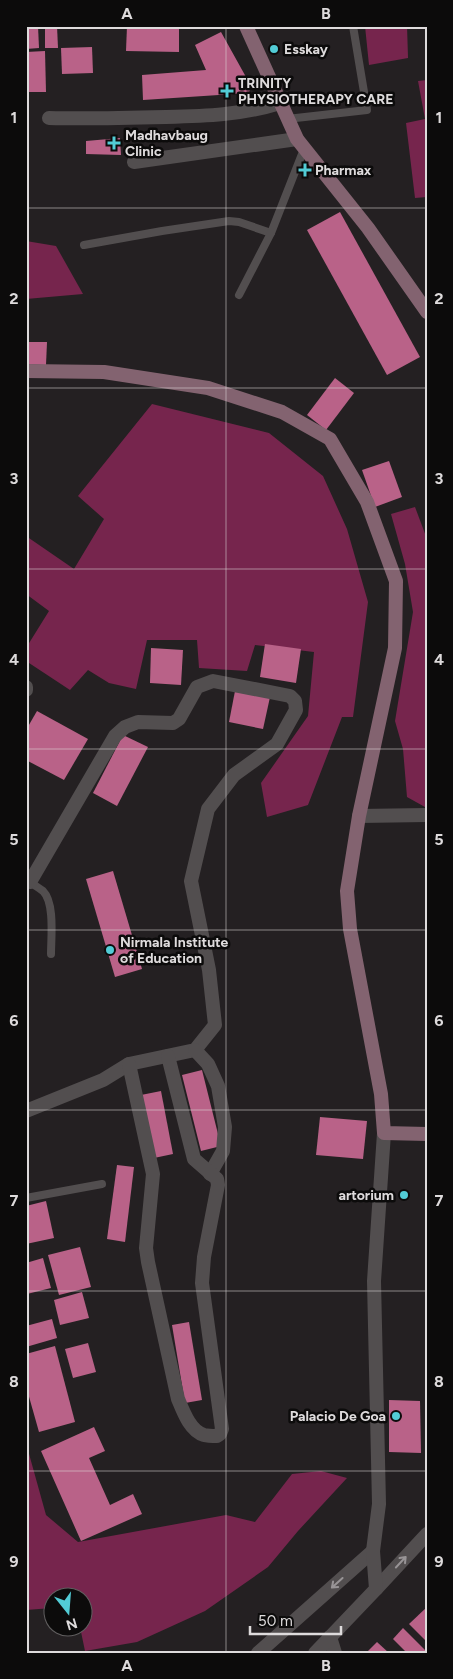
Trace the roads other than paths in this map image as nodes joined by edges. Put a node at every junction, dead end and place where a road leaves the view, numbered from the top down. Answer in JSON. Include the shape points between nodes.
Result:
{"nodes":[{"id":1,"x":246,"y":26,"type":"edge"},
{"id":2,"x":353,"y":26,"type":"edge"},
{"id":3,"x":280,"y":103,"type":"junction"},
{"id":4,"x":50,"y":118,"type":"dead end"},
{"id":5,"x":287,"y":119,"type":"junction"},
{"id":6,"x":301,"y":144,"type":"junction"},
{"id":7,"x":134,"y":162,"type":"dead end"},
{"id":8,"x":271,"y":233,"type":"junction"},
{"id":9,"x":84,"y":246,"type":"dead end"},
{"id":10,"x":239,"y":295,"type":"dead end"},
{"id":11,"x":427,"y":312,"type":"edge"},
{"id":12,"x":26,"y":371,"type":"edge"},
{"id":13,"x":427,"y":815,"type":"edge"},
{"id":14,"x":359,"y":816,"type":"junction"},
{"id":15,"x":28,"y":881,"type":"edge"},
{"id":16,"x":52,"y":954,"type":"dead end"},
{"id":17,"x":195,"y":1050,"type":"junction"},
{"id":18,"x":168,"y":1056,"type":"junction"},
{"id":19,"x":130,"y":1064,"type":"junction"},
{"id":20,"x":26,"y":1111,"type":"edge"},
{"id":21,"x":384,"y":1133,"type":"junction"},
{"id":22,"x":427,"y":1134,"type":"edge"},
{"id":23,"x":210,"y":1174,"type":"junction"},
{"id":24,"x":102,"y":1184,"type":"dead end"},
{"id":25,"x":26,"y":1198,"type":"edge"},
{"id":26,"x":427,"y":1534,"type":"edge"},
{"id":27,"x":373,"y":1551,"type":"junction"},
{"id":28,"x":376,"y":1590,"type":"junction"},
{"id":29,"x":330,"y":1637,"type":"junction"},
{"id":30,"x":258,"y":1653,"type":"edge"},
{"id":31,"x":315,"y":1653,"type":"edge"},
{"id":32,"x":335,"y":1653,"type":"edge"}],
"edges":[{"from":1,"to":3,"type":"main road"},
{"from":2,"to":5,"type":"lane","via":[[367,110]]},
{"from":3,"to":4,"type":"street","via":[[212,116]]},
{"from":3,"to":5,"type":"main road"},
{"from":5,"to":6,"type":"main road"},
{"from":6,"to":7,"type":"street"},
{"from":6,"to":8,"type":"lane"},
{"from":6,"to":11,"type":"main road","via":[[368,228]]},
{"from":8,"to":9,"type":"lane","via":[[229,220]]},
{"from":8,"to":10,"type":"lane"},
{"from":12,"to":14,"type":"main road","via":[[104,372],[208,388],[282,412],[330,439],[367,502],[396,581],[395,648]]},
{"from":13,"to":14,"type":"street"},
{"from":14,"to":21,"type":"main road","via":[[347,891],[350,930],[381,1094]]},
{"from":15,"to":16,"type":"lane","via":[[47,896]]},
{"from":15,"to":17,"type":"street","via":[[115,736],[126,727],[138,722],[173,723],[180,719],[197,687],[213,681],[290,696],[295,701],[296,710],[277,744],[234,775],[208,809],[191,882],[209,970],[215,1025]]},
{"from":17,"to":18,"type":"street"},
{"from":17,"to":23,"type":"street","via":[[208,1064],[218,1086],[225,1127],[223,1151]]},
{"from":18,"to":19,"type":"street"},
{"from":18,"to":23,"type":"street","via":[[192,1155]]},
{"from":19,"to":20,"type":"street","via":[[103,1080]]},
{"from":19,"to":23,"type":"street","via":[[152,1174],[146,1248],[148,1262],[178,1399],[195,1429],[204,1435],[217,1436],[222,1430],[202,1283],[218,1185],[217,1179]]},
{"from":21,"to":22,"type":"main road"},
{"from":21,"to":27,"type":"street","via":[[374,1281],[379,1504]]},
{"from":24,"to":25,"type":"lane"},
{"from":28,"to":26,"type":"street","one_way":true},
{"from":27,"to":28,"type":"street"},
{"from":27,"to":30,"type":"street","one_way":true},
{"from":28,"to":29,"type":"street"},
{"from":29,"to":31,"type":"street"},
{"from":29,"to":32,"type":"street"}]}
